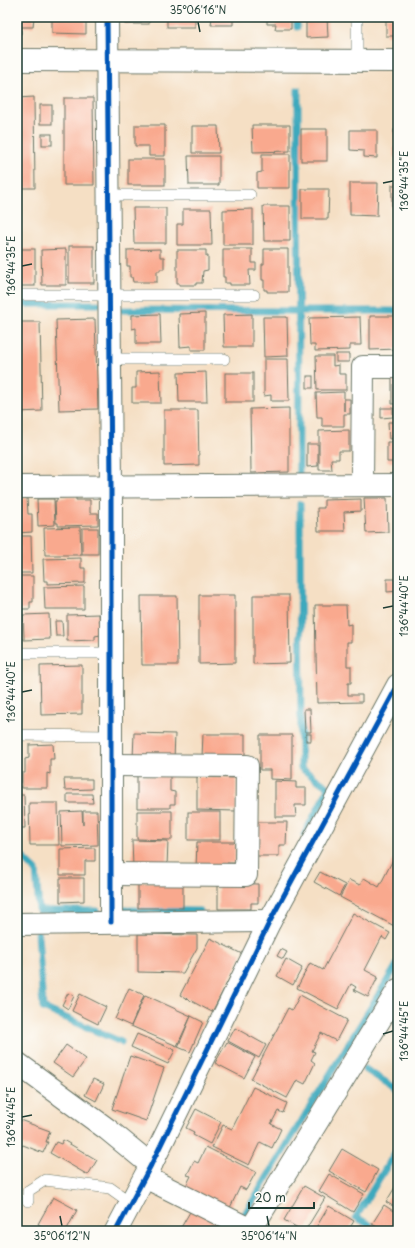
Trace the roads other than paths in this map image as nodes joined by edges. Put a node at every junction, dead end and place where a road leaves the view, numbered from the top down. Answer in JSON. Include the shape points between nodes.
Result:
{"nodes":[{"id":1,"x":107,"y":17,"type":"edge"},
{"id":2,"x":357,"y":17,"type":"edge"},
{"id":3,"x":17,"y":60,"type":"edge"},
{"id":4,"x":107,"y":61,"type":"junction"},
{"id":5,"x":357,"y":61,"type":"junction"},
{"id":6,"x":398,"y":61,"type":"edge"},
{"id":7,"x":108,"y":195,"type":"junction"},
{"id":8,"x":250,"y":195,"type":"dead end"},
{"id":9,"x":17,"y":295,"type":"edge"},
{"id":10,"x":110,"y":295,"type":"junction"},
{"id":11,"x":254,"y":295,"type":"dead end"},
{"id":12,"x":110,"y":359,"type":"junction"},
{"id":13,"x":224,"y":359,"type":"dead end"},
{"id":14,"x":398,"y":367,"type":"edge"},
{"id":15,"x":362,"y":485,"type":"junction"},
{"id":16,"x":398,"y":485,"type":"edge"},
{"id":17,"x":111,"y":486,"type":"junction"},
{"id":18,"x":17,"y":487,"type":"edge"},
{"id":19,"x":17,"y":653,"type":"edge"},
{"id":20,"x":111,"y":653,"type":"junction"},
{"id":21,"x":398,"y":685,"type":"edge"},
{"id":22,"x":17,"y":735,"type":"edge"},
{"id":23,"x":111,"y":736,"type":"junction"},
{"id":24,"x":111,"y":765,"type":"junction"},
{"id":25,"x":111,"y":874,"type":"junction"},
{"id":26,"x":270,"y":921,"type":"junction"},
{"id":27,"x":111,"y":922,"type":"junction"},
{"id":28,"x":17,"y":924,"type":"edge"},
{"id":29,"x":398,"y":991,"type":"edge"},
{"id":30,"x":17,"y":1062,"type":"edge"},
{"id":31,"x":148,"y":1171,"type":"junction"},
{"id":32,"x":28,"y":1201,"type":"dead end"},
{"id":33,"x":131,"y":1203,"type":"junction"},
{"id":34,"x":246,"y":1228,"type":"edge"},
{"id":35,"x":116,"y":1231,"type":"edge"}],
"edges":[{"from":1,"to":4,"type":"street"},
{"from":2,"to":5,"type":"lane"},
{"from":3,"to":4,"type":"street"},
{"from":4,"to":5,"type":"street"},
{"from":4,"to":7,"type":"street"},
{"from":5,"to":6,"type":"street"},
{"from":7,"to":8,"type":"lane"},
{"from":7,"to":10,"type":"street"},
{"from":9,"to":10,"type":"lane"},
{"from":10,"to":11,"type":"lane"},
{"from":10,"to":12,"type":"street"},
{"from":12,"to":13,"type":"lane"},
{"from":12,"to":17,"type":"street"},
{"from":14,"to":15,"type":"street","via":[[363,367]]},
{"from":15,"to":16,"type":"street"},
{"from":15,"to":17,"type":"street"},
{"from":17,"to":18,"type":"street"},
{"from":17,"to":20,"type":"street"},
{"from":19,"to":20,"type":"lane"},
{"from":20,"to":23,"type":"street"},
{"from":21,"to":26,"type":"street"},
{"from":22,"to":23,"type":"lane"},
{"from":23,"to":24,"type":"street"},
{"from":24,"to":25,"type":"street"},
{"from":24,"to":25,"type":"street","via":[[247,766],[246,875]]},
{"from":25,"to":27,"type":"street"},
{"from":26,"to":27,"type":"street"},
{"from":26,"to":31,"type":"street"},
{"from":27,"to":28,"type":"street"},
{"from":29,"to":34,"type":"street"},
{"from":30,"to":31,"type":"street","via":[[107,1129]]},
{"from":31,"to":33,"type":"street"},
{"from":31,"to":34,"type":"street"},
{"from":32,"to":33,"type":"lane","via":[[28,1191],[46,1180],[110,1188]]},
{"from":33,"to":35,"type":"street"}]}
